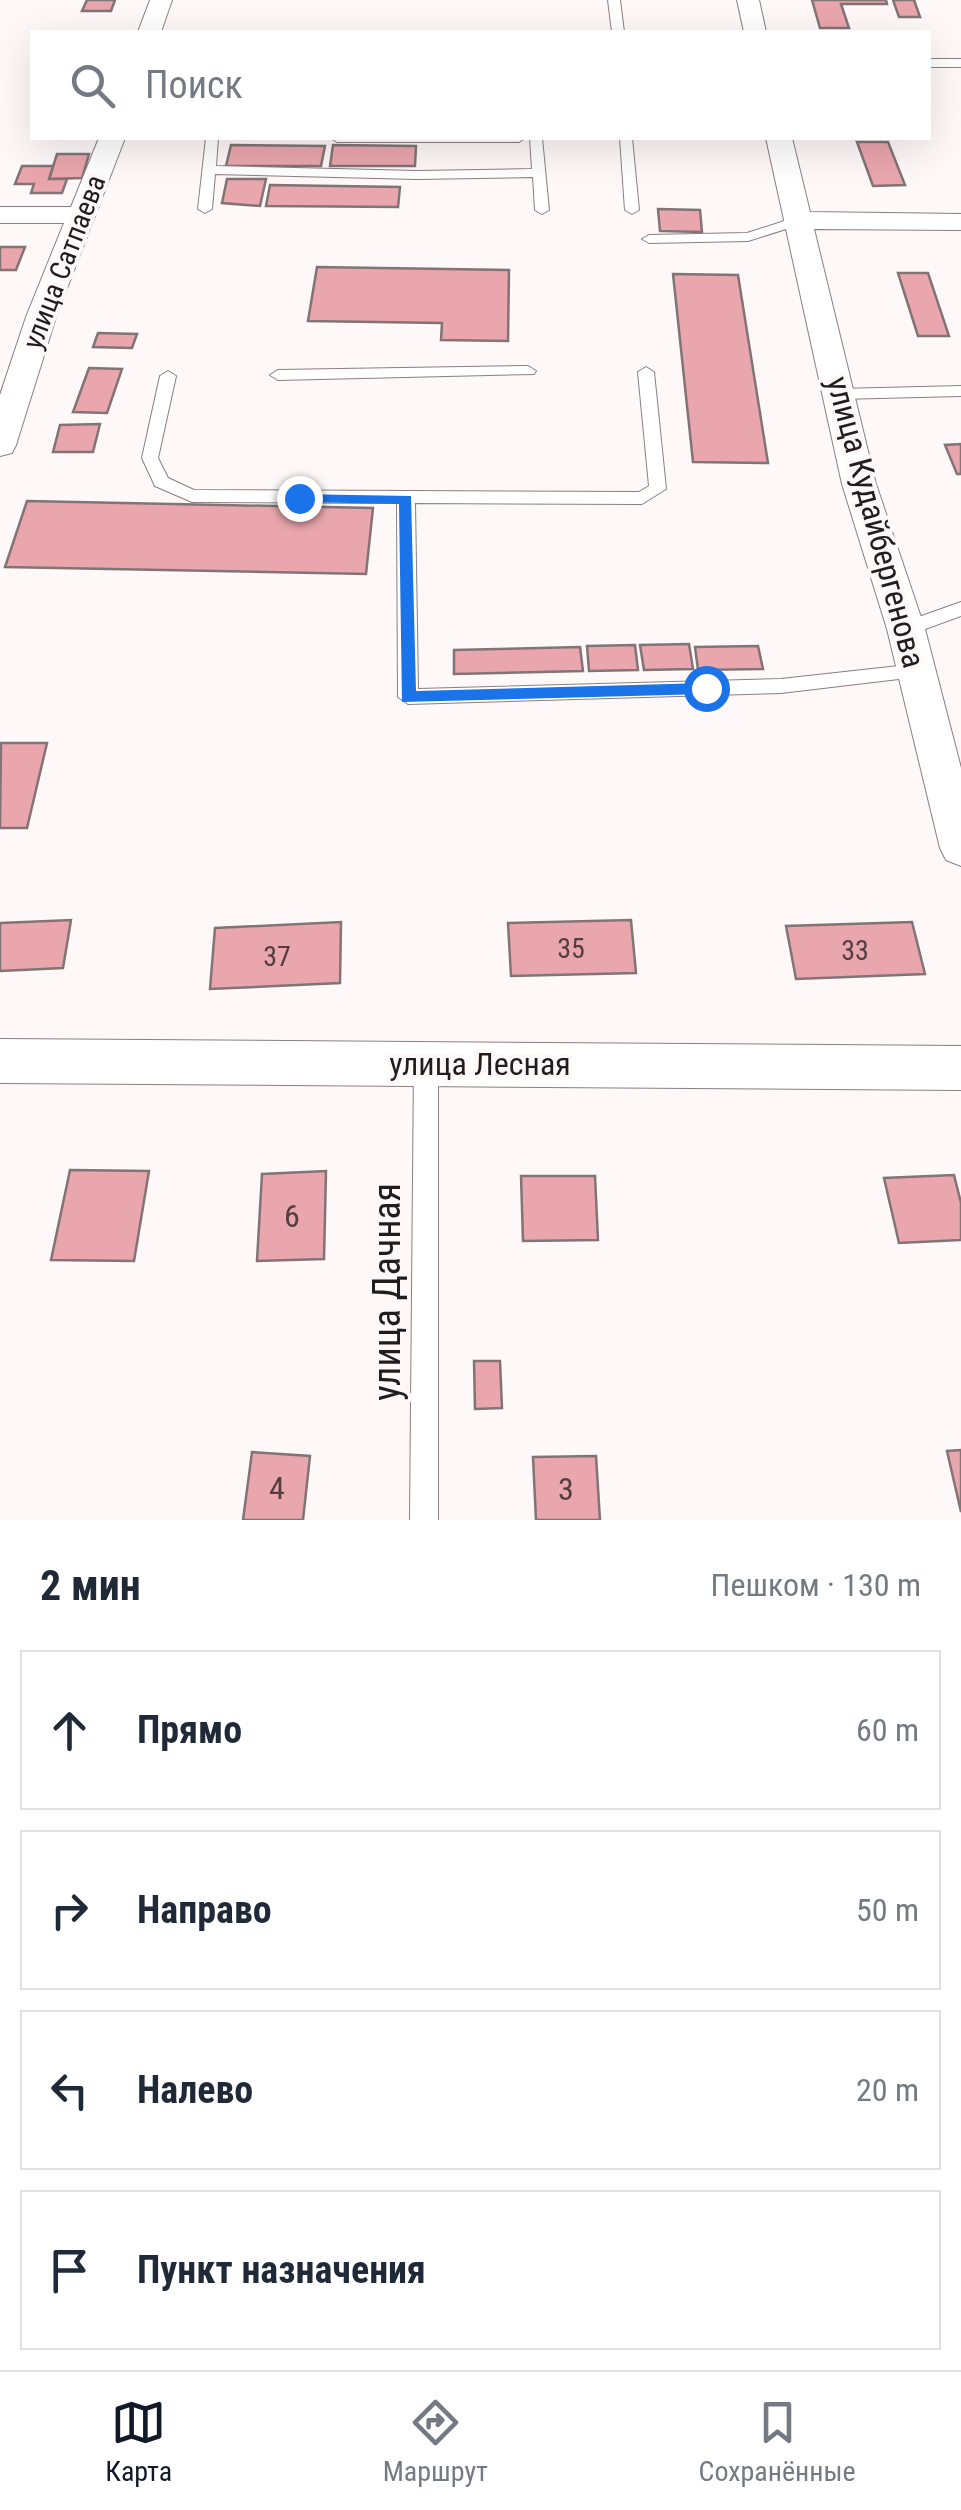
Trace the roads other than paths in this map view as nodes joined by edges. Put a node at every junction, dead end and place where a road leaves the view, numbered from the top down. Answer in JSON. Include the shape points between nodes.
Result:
{"nodes":[{"id":1,"x":161,"y":0,"type":"edge"},
{"id":2,"x":614,"y":0,"type":"edge"},
{"id":3,"x":748,"y":0,"type":"edge"},
{"id":4,"x":151,"y":30,"type":"edge"},
{"id":5,"x":618,"y":30,"type":"edge"},
{"id":6,"x":755,"y":30,"type":"edge"},
{"id":7,"x":931,"y":63,"type":"edge"},
{"id":8,"x":961,"y":64,"type":"edge"},
{"id":9,"x":111,"y":140,"type":"edge"},
{"id":10,"x":212,"y":140,"type":"edge"},
{"id":11,"x":536,"y":140,"type":"edge"},
{"id":12,"x":626,"y":140,"type":"edge"},
{"id":13,"x":779,"y":140,"type":"edge"},
{"id":14,"x":209,"y":170,"type":"junction"},
{"id":15,"x":539,"y":173,"type":"junction"},
{"id":16,"x":204,"y":209,"type":"dead end"},
{"id":17,"x":542,"y":210,"type":"dead end"},
{"id":18,"x":632,"y":210,"type":"dead end"},
{"id":19,"x":0,"y":215,"type":"edge"},
{"id":20,"x":81,"y":215,"type":"junction"},
{"id":21,"x":800,"y":220,"type":"junction"},
{"id":22,"x":961,"y":222,"type":"edge"},
{"id":23,"x":648,"y":239,"type":"dead end"},
{"id":24,"x":528,"y":371,"type":"dead end"},
{"id":25,"x":646,"y":372,"type":"dead end"},
{"id":26,"x":278,"y":374,"type":"dead end"},
{"id":27,"x":168,"y":376,"type":"dead end"},
{"id":28,"x":961,"y":392,"type":"edge"},
{"id":29,"x":839,"y":394,"type":"junction"},
{"id":30,"x":0,"y":445,"type":"edge"},
{"id":31,"x":406,"y":499,"type":"junction"},
{"id":32,"x":961,"y":609,"type":"edge"},
{"id":33,"x":906,"y":629,"type":"junction"},
{"id":34,"x":917,"y":671,"type":"junction"},
{"id":35,"x":952,"y":766,"type":"edge"},
{"id":36,"x":961,"y":848,"type":"edge"},
{"id":37,"x":0,"y":1061,"type":"edge"},
{"id":38,"x":426,"y":1064,"type":"junction"},
{"id":39,"x":961,"y":1068,"type":"edge"},
{"id":40,"x":424,"y":1520,"type":"edge"}],
"edges":[{"from":1,"to":4,"type":"street"},
{"from":2,"to":5,"type":"lane"},
{"from":3,"to":6,"type":"street"},
{"from":7,"to":8,"type":"lane"},
{"from":9,"to":20,"type":"street","name":"улица Сатпаева"},
{"from":10,"to":14,"type":"lane"},
{"from":11,"to":15,"type":"lane"},
{"from":12,"to":18,"type":"lane"},
{"from":13,"to":21,"type":"street","name":"улица Кудайбергенова"},
{"from":14,"to":15,"type":"lane"},
{"from":14,"to":16,"type":"lane"},
{"from":15,"to":17,"type":"lane"},
{"from":19,"to":20,"type":"street"},
{"from":20,"to":30,"type":"street","name":"улица Сатпаева"},
{"from":21,"to":22,"type":"street"},
{"from":21,"to":23,"type":"lane","via":[[748,237]]},
{"from":21,"to":29,"type":"street","name":"улица Кудайбергенова"},
{"from":24,"to":26,"type":"lane"},
{"from":25,"to":31,"type":"lane","via":[[658,490],[642,498]]},
{"from":27,"to":31,"type":"lane","via":[[150,458],[161,482],[192,496]]},
{"from":28,"to":29,"type":"lane"},
{"from":29,"to":33,"type":"street","name":"улица Кудайбергенова","via":[[858,484]]},
{"from":31,"to":34,"type":"lane","via":[[408,697],[782,686]]},
{"from":32,"to":33,"type":"lane"},
{"from":33,"to":34,"type":"street","name":"улица Кудайбергенова"},
{"from":34,"to":35,"type":"street","name":"улица Кудайбергенова"},
{"from":35,"to":36,"type":"street","name":"улица Кудайбергенова"},
{"from":37,"to":38,"type":"street","name":"улица Лесная"},
{"from":38,"to":39,"type":"street","name":"улица Лесная"},
{"from":38,"to":40,"type":"lane","name":"улица Дачная"}]}
